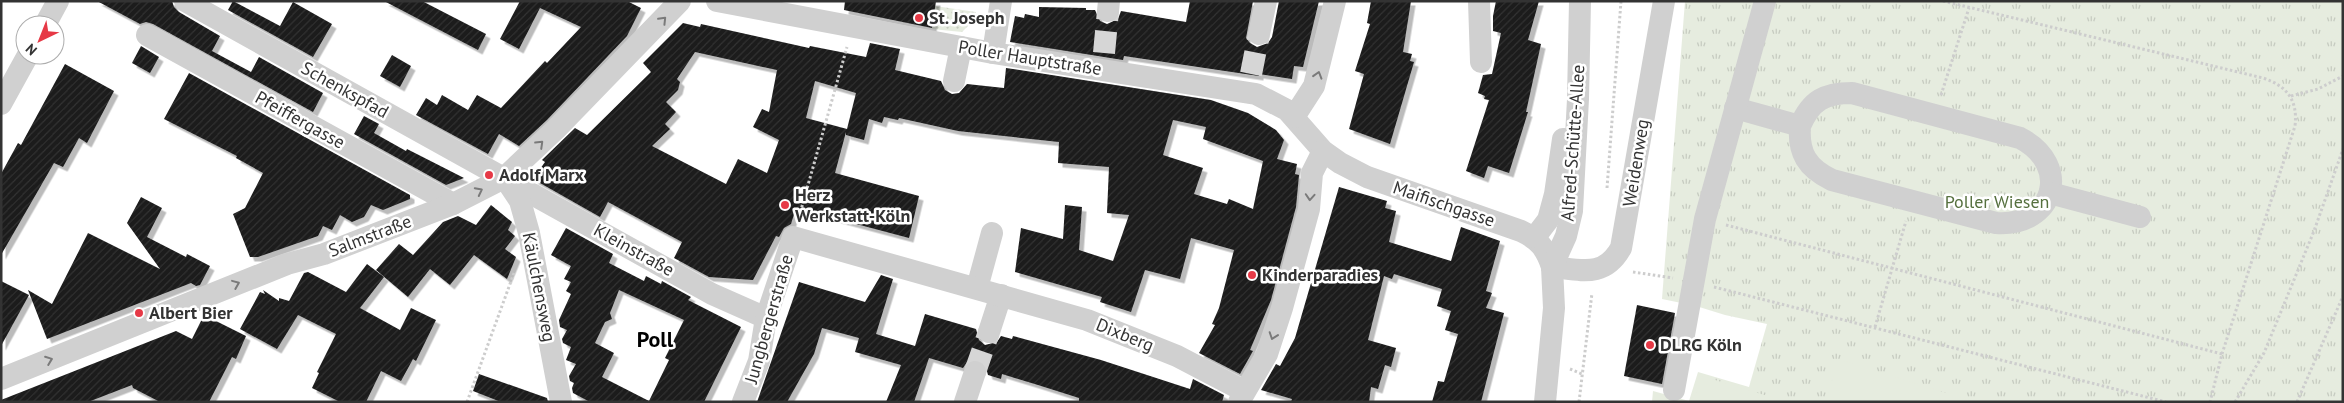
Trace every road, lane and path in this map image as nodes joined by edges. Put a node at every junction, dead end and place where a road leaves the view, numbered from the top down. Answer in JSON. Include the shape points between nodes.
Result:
{"nodes":[{"id":1,"x":58,"y":1,"type":"edge"},
{"id":2,"x":185,"y":1,"type":"edge"},
{"id":3,"x":680,"y":1,"type":"edge"},
{"id":4,"x":717,"y":1,"type":"edge"},
{"id":5,"x":1001,"y":1,"type":"edge"},
{"id":6,"x":1266,"y":1,"type":"edge"},
{"id":7,"x":1335,"y":1,"type":"edge"},
{"id":8,"x":1480,"y":1,"type":"edge"},
{"id":9,"x":1580,"y":1,"type":"edge"},
{"id":10,"x":1621,"y":1,"type":"edge"},
{"id":11,"x":1664,"y":1,"type":"edge"},
{"id":12,"x":1765,"y":1,"type":"edge"},
{"id":13,"x":1943,"y":1,"type":"edge"},
{"id":14,"x":1969,"y":8,"type":"junction"},
{"id":15,"x":50,"y":15,"type":"edge"},
{"id":16,"x":852,"y":27,"type":"junction"},
{"id":17,"x":1259,"y":34,"type":"tunnel mouth"},
{"id":18,"x":147,"y":35,"type":"dead end"},
{"id":19,"x":961,"y":47,"type":"junction"},
{"id":20,"x":992,"y":53,"type":"junction"},
{"id":21,"x":1481,"y":62,"type":"dead end"},
{"id":22,"x":22,"y":65,"type":"edge"},
{"id":23,"x":2343,"y":76,"type":"edge"},
{"id":24,"x":954,"y":81,"type":"dead end"},
{"id":25,"x":2291,"y":96,"type":"junction"},
{"id":26,"x":1,"y":104,"type":"edge"},
{"id":27,"x":1735,"y":108,"type":"junction"},
{"id":28,"x":1935,"y":115,"type":"junction"},
{"id":29,"x":1294,"y":117,"type":"junction"},
{"id":30,"x":1800,"y":126,"type":"junction"},
{"id":31,"x":1564,"y":133,"type":"dead end"},
{"id":32,"x":2343,"y":149,"type":"edge"},
{"id":33,"x":1323,"y":151,"type":"junction"},
{"id":34,"x":504,"y":178,"type":"junction"},
{"id":35,"x":1606,"y":190,"type":"dead end"},
{"id":36,"x":2050,"y":193,"type":"junction"},
{"id":37,"x":1912,"y":201,"type":"junction"},
{"id":38,"x":453,"y":204,"type":"junction"},
{"id":39,"x":2140,"y":217,"type":"dead end"},
{"id":40,"x":1705,"y":219,"type":"junction"},
{"id":41,"x":992,"y":233,"type":"dead end"},
{"id":42,"x":794,"y":237,"type":"junction"},
{"id":43,"x":1535,"y":238,"type":"junction"},
{"id":44,"x":1552,"y":267,"type":"junction"},
{"id":45,"x":1892,"y":268,"type":"junction"},
{"id":46,"x":515,"y":269,"type":"dead end"},
{"id":47,"x":1625,"y":270,"type":"dead end"},
{"id":48,"x":1594,"y":271,"type":"junction"},
{"id":49,"x":1647,"y":274,"type":"dead end"},
{"id":50,"x":1694,"y":282,"type":"junction"},
{"id":51,"x":977,"y":288,"type":"junction"},
{"id":52,"x":1001,"y":295,"type":"junction"},
{"id":53,"x":2343,"y":296,"type":"edge"},
{"id":54,"x":766,"y":318,"type":"junction"},
{"id":55,"x":1875,"y":326,"type":"junction"},
{"id":56,"x":989,"y":332,"type":"tunnel mouth"},
{"id":57,"x":2222,"y":354,"type":"junction"},
{"id":58,"x":975,"y":372,"type":"tunnel mouth"},
{"id":59,"x":1,"y":379,"type":"edge"},
{"id":60,"x":1674,"y":390,"type":"dead end"},
{"id":61,"x":1241,"y":396,"type":"edge"},
{"id":62,"x":467,"y":402,"type":"edge"},
{"id":63,"x":561,"y":402,"type":"edge"},
{"id":64,"x":743,"y":402,"type":"edge"},
{"id":65,"x":965,"y":402,"type":"edge"},
{"id":66,"x":1545,"y":402,"type":"edge"},
{"id":67,"x":1579,"y":402,"type":"edge"},
{"id":68,"x":2166,"y":402,"type":"edge"},
{"id":69,"x":2210,"y":402,"type":"edge"},
{"id":70,"x":2235,"y":402,"type":"edge"},
{"id":71,"x":2297,"y":402,"type":"edge"}],
"edges":[{"from":1,"to":15,"type":"street"},
{"from":2,"to":34,"type":"street","name":"Schenkspfad"},
{"from":34,"to":3,"type":"street","name":"Salmstraße","one_way":true},
{"from":4,"to":16,"type":"street","name":"Poller Hauptstraße"},
{"from":5,"to":20,"type":"street"},
{"from":6,"to":17,"type":"street"},
{"from":29,"to":7,"type":"street","one_way":true,"via":[[1314,86]]},
{"from":8,"to":21,"type":"street"},
{"from":9,"to":44,"type":"street","name":"Alfred-Schütte-Allee","via":[[1572,211],[1566,236]]},
{"from":10,"to":35,"type":"path"},
{"from":11,"to":48,"type":"street","name":"Weidenweg","via":[[1621,248],[1615,259]]},
{"from":12,"to":27,"type":"street"},
{"from":13,"to":14,"type":"path"},
{"from":14,"to":25,"type":"path","via":[[2264,78],[2280,85]]},
{"from":14,"to":28,"type":"path"},
{"from":16,"to":19,"type":"street","name":"Poller Hauptstraße"},
{"from":16,"to":42,"type":"path"},
{"from":18,"to":38,"type":"street","name":"Pfeiffergasse"},
{"from":19,"to":20,"type":"street","name":"Poller Hauptstraße"},
{"from":19,"to":24,"type":"street"},
{"from":20,"to":29,"type":"street","name":"Poller Hauptstraße","via":[[1104,62],[1249,83],[1256,94]]},
{"from":22,"to":26,"type":"street"},
{"from":23,"to":25,"type":"path","via":[[2318,89]]},
{"from":25,"to":57,"type":"path","via":[[2296,110],[2295,126]]},
{"from":27,"to":30,"type":"street"},
{"from":27,"to":40,"type":"street"},
{"from":28,"to":30,"type":"street","via":[[1852,93],[1836,93],[1822,97],[1807,111]]},
{"from":28,"to":36,"type":"street","via":[[2020,138],[2035,146],[2046,159],[2051,176]]},
{"from":29,"to":33,"type":"street","name":"Poller Hauptstraße"},
{"from":30,"to":37,"type":"street","via":[[1799,144],[1817,173]]},
{"from":31,"to":43,"type":"street","via":[[1548,220]]},
{"from":32,"to":70,"type":"path","via":[[2314,231],[2264,353]]},
{"from":33,"to":43,"type":"street","name":"Maifischgasse","via":[[1367,177],[1521,230]]},
{"from":33,"to":61,"type":"street","one_way":true,"via":[[1312,173],[1309,209],[1267,354]]},
{"from":38,"to":34,"type":"street","name":"Salmstraße","one_way":true},
{"from":34,"to":54,"type":"street","name":"Kleinstraße","via":[[712,294]]},
{"from":34,"to":63,"type":"street","name":"Käulchensweg","via":[[520,201],[529,233]]},
{"from":36,"to":37,"type":"street","via":[[2041,208],[2027,220],[2011,224]]},
{"from":36,"to":39,"type":"street"},
{"from":37,"to":45,"type":"path"},
{"from":59,"to":38,"type":"street","name":"Salmstraße","one_way":true,"via":[[287,264],[341,248]]},
{"from":40,"to":45,"type":"path"},
{"from":40,"to":50,"type":"street"},
{"from":41,"to":51,"type":"street"},
{"from":42,"to":51,"type":"street","name":"Dixberg"},
{"from":42,"to":54,"type":"street","name":"Jungbergerstraße"},
{"from":43,"to":44,"type":"street","name":"Maifischgasse","via":[[1546,250]]},
{"from":44,"to":48,"type":"street"},
{"from":44,"to":66,"type":"street","name":"Alfred-Schütte-Allee","via":[[1554,308]]},
{"from":45,"to":55,"type":"path"},
{"from":45,"to":57,"type":"path"},
{"from":46,"to":62,"type":"path"},
{"from":47,"to":49,"type":"path"},
{"from":48,"to":67,"type":"path"},
{"from":50,"to":55,"type":"path"},
{"from":50,"to":60,"type":"street"},
{"from":51,"to":52,"type":"street","name":"Dixberg"},
{"from":52,"to":56,"type":"street"},
{"from":52,"to":61,"type":"street","name":"Dixberg","via":[[1087,320],[1177,356]]},
{"from":53,"to":71,"type":"path"},
{"from":54,"to":64,"type":"street","name":"Jungbergerstraße","via":[[760,361]]},
{"from":55,"to":68,"type":"path"},
{"from":57,"to":69,"type":"path"},
{"from":58,"to":65,"type":"street"}]}
